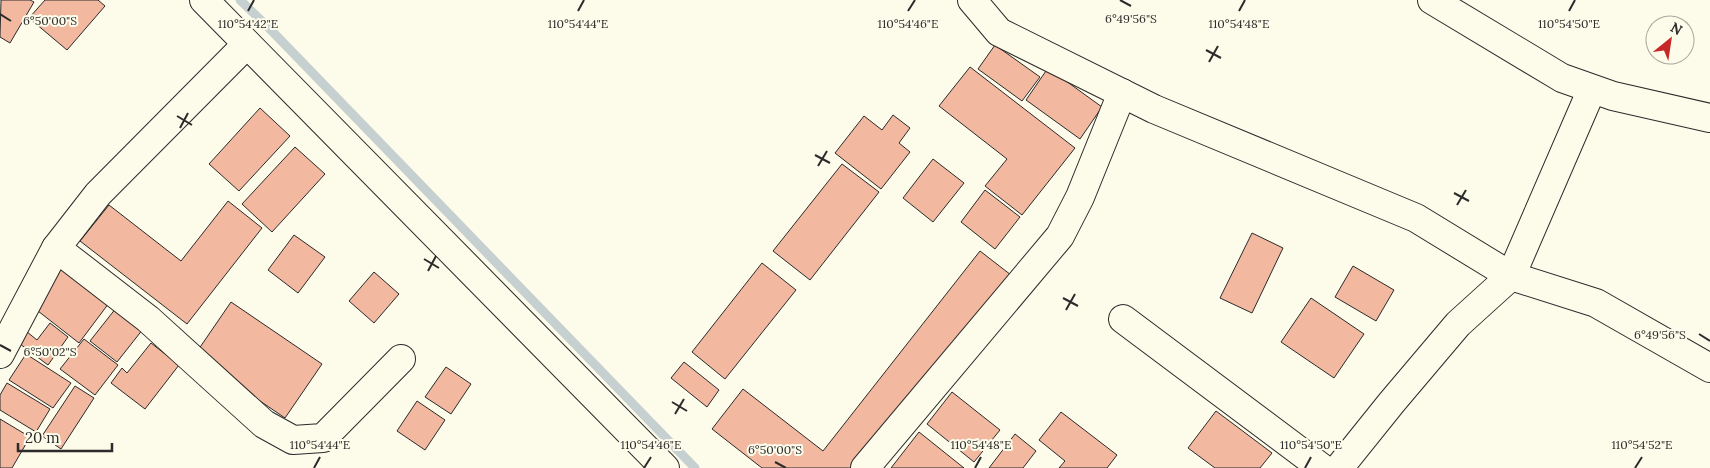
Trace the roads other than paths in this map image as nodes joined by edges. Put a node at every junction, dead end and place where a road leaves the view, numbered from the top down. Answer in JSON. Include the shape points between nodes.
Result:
{"nodes":[{"id":1,"x":204,"y":0,"type":"edge"},
{"id":2,"x":972,"y":0,"type":"edge"},
{"id":3,"x":1432,"y":0,"type":"edge"},
{"id":4,"x":247,"y":44,"type":"junction"},
{"id":5,"x":1592,"y":89,"type":"junction"},
{"id":6,"x":1122,"y":93,"type":"junction"},
{"id":7,"x":1710,"y":118,"type":"edge"},
{"id":8,"x":56,"y":248,"type":"junction"},
{"id":9,"x":1511,"y":276,"type":"junction"},
{"id":10,"x":1123,"y":320,"type":"dead end"},
{"id":11,"x":0,"y":354,"type":"edge"},
{"id":12,"x":400,"y":359,"type":"dead end"},
{"id":13,"x":1710,"y":368,"type":"edge"},
{"id":14,"x":665,"y":468,"type":"edge"},
{"id":15,"x":865,"y":468,"type":"edge"},
{"id":16,"x":1322,"y":468,"type":"edge"},
{"id":17,"x":1339,"y":468,"type":"edge"}],
"edges":[{"from":1,"to":4,"type":"street"},
{"from":2,"to":6,"type":"street","via":[[999,32]]},
{"from":3,"to":5,"type":"street","via":[[1562,78]]},
{"from":4,"to":8,"type":"street","via":[[98,194]]},
{"from":4,"to":14,"type":"street"},
{"from":5,"to":7,"type":"street"},
{"from":5,"to":9,"type":"street"},
{"from":6,"to":9,"type":"street","via":[[1416,218]]},
{"from":6,"to":15,"type":"street","via":[[1080,197],[1060,236]]},
{"from":8,"to":11,"type":"street"},
{"from":8,"to":12,"type":"street","via":[[148,319],[264,424],[293,440],[323,438]]},
{"from":9,"to":13,"type":"street","via":[[1596,303]]},
{"from":9,"to":17,"type":"street","via":[[1458,324]]},
{"from":10,"to":16,"type":"street"}]}
